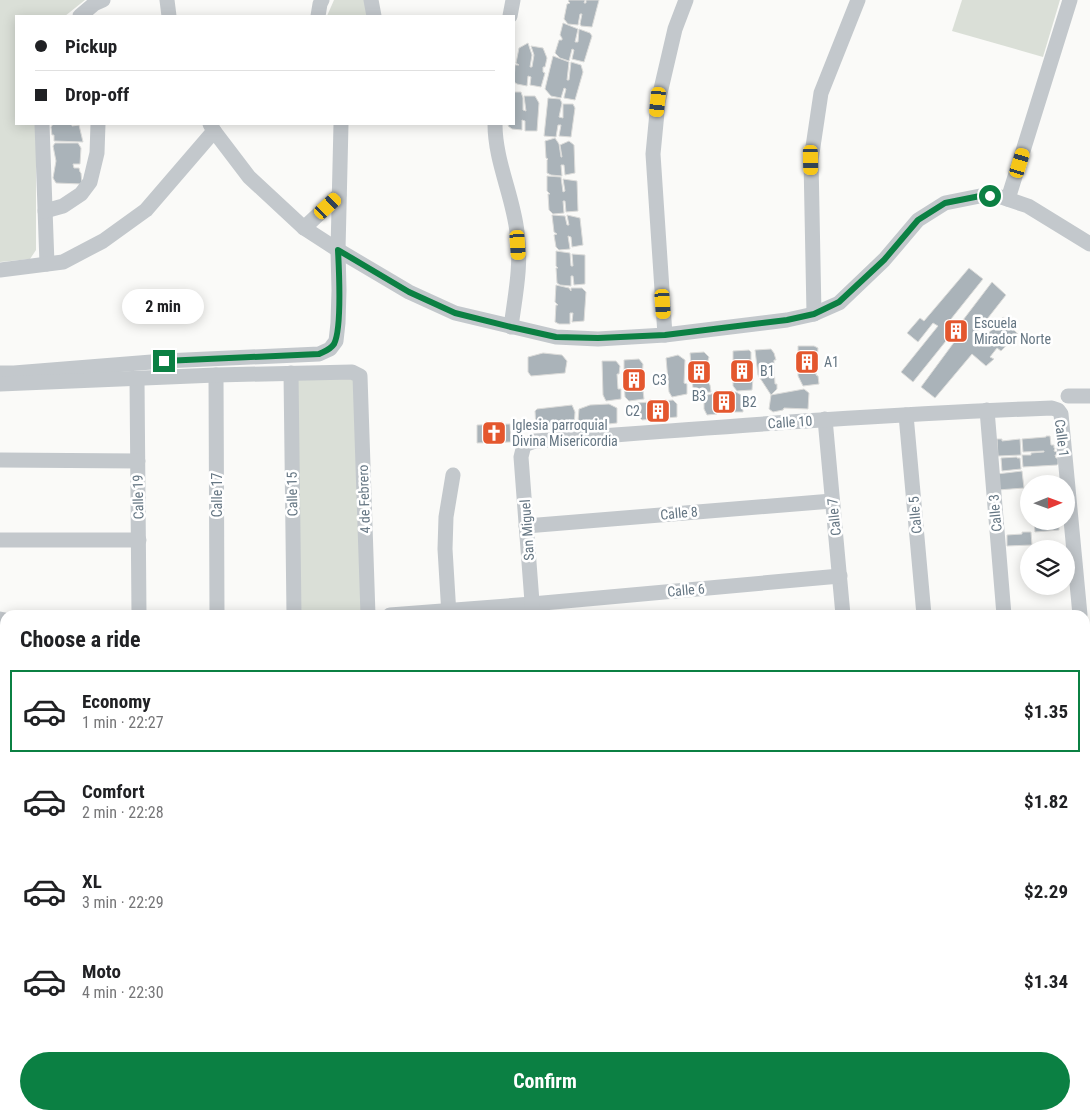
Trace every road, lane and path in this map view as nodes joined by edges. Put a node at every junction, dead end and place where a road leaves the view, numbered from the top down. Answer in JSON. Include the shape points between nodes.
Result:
{"nodes":[{"id":1,"x":103,"y":0,"type":"edge"},
{"id":2,"x":167,"y":0,"type":"edge"},
{"id":3,"x":322,"y":0,"type":"edge"},
{"id":4,"x":371,"y":0,"type":"edge"},
{"id":5,"x":513,"y":0,"type":"edge"},
{"id":6,"x":686,"y":0,"type":"edge"},
{"id":7,"x":858,"y":0,"type":"edge"},
{"id":8,"x":1070,"y":0,"type":"edge"},
{"id":9,"x":81,"y":15,"type":"edge"},
{"id":10,"x":169,"y":15,"type":"edge"},
{"id":11,"x":318,"y":15,"type":"edge"},
{"id":12,"x":374,"y":15,"type":"edge"},
{"id":13,"x":510,"y":15,"type":"edge"},
{"id":14,"x":42,"y":125,"type":"edge"},
{"id":15,"x":98,"y":125,"type":"edge"},
{"id":16,"x":341,"y":125,"type":"edge"},
{"id":17,"x":495,"y":125,"type":"edge"},
{"id":18,"x":212,"y":127,"type":"edge"},
{"id":19,"x":339,"y":195,"type":"junction"},
{"id":20,"x":1008,"y":199,"type":"junction"},
{"id":21,"x":45,"y":211,"type":"junction"},
{"id":22,"x":304,"y":228,"type":"junction"},
{"id":23,"x":1090,"y":244,"type":"edge"},
{"id":24,"x":338,"y":250,"type":"junction"},
{"id":25,"x":46,"y":264,"type":"junction"},
{"id":26,"x":0,"y":270,"type":"edge"},
{"id":27,"x":814,"y":314,"type":"junction"},
{"id":28,"x":511,"y":327,"type":"junction"},
{"id":29,"x":665,"y":335,"type":"junction"},
{"id":30,"x":0,"y":372,"type":"edge"},
{"id":31,"x":291,"y":373,"type":"junction"},
{"id":32,"x":216,"y":375,"type":"junction"},
{"id":33,"x":137,"y":379,"type":"junction"},
{"id":34,"x":0,"y":384,"type":"edge"},
{"id":35,"x":1068,"y":396,"type":"dead end"},
{"id":36,"x":1090,"y":396,"type":"edge"},
{"id":37,"x":987,"y":410,"type":"junction"},
{"id":38,"x":1058,"y":410,"type":"joint"},
{"id":39,"x":906,"y":415,"type":"junction"},
{"id":40,"x":825,"y":419,"type":"junction"},
{"id":41,"x":524,"y":446,"type":"joint"},
{"id":42,"x":0,"y":460,"type":"edge"},
{"id":43,"x":138,"y":462,"type":"junction"},
{"id":44,"x":453,"y":475,"type":"dead end"},
{"id":45,"x":832,"y":501,"type":"junction"},
{"id":46,"x":526,"y":526,"type":"junction"},
{"id":47,"x":0,"y":540,"type":"edge"},
{"id":48,"x":139,"y":540,"type":"junction"},
{"id":49,"x":840,"y":576,"type":"junction"},
{"id":50,"x":532,"y":609,"type":"edge"},
{"id":51,"x":139,"y":610,"type":"edge"},
{"id":52,"x":217,"y":610,"type":"edge"},
{"id":53,"x":294,"y":610,"type":"edge"},
{"id":54,"x":368,"y":610,"type":"edge"},
{"id":55,"x":449,"y":610,"type":"edge"},
{"id":56,"x":511,"y":610,"type":"edge"},
{"id":57,"x":843,"y":610,"type":"edge"},
{"id":58,"x":924,"y":610,"type":"edge"},
{"id":59,"x":1004,"y":610,"type":"edge"},
{"id":60,"x":1080,"y":610,"type":"edge"}],
"edges":[{"from":1,"to":9,"type":"street"},
{"from":2,"to":10,"type":"street"},
{"from":3,"to":11,"type":"street"},
{"from":4,"to":12,"type":"street"},
{"from":5,"to":13,"type":"street"},
{"from":6,"to":29,"type":"street","via":[[675,29],[658,102],[653,154]]},
{"from":7,"to":27,"type":"street","via":[[821,93],[811,160]]},
{"from":8,"to":20,"type":"street"},
{"from":14,"to":21,"type":"street"},
{"from":15,"to":21,"type":"street","via":[[97,153],[90,182],[82,194],[63,206]]},
{"from":16,"to":19,"type":"street"},
{"from":17,"to":28,"type":"street","via":[[517,231],[519,259]]},
{"from":18,"to":22,"type":"street","via":[[249,177]]},
{"from":18,"to":25,"type":"street","via":[[146,210],[103,241],[63,262]]},
{"from":19,"to":22,"type":"street"},
{"from":19,"to":24,"type":"street"},
{"from":20,"to":23,"type":"street","via":[[1028,206]]},
{"from":20,"to":27,"type":"street","via":[[980,196],[945,203],[918,220],[884,260],[839,302]]},
{"from":21,"to":25,"type":"street"},
{"from":22,"to":24,"type":"street"},
{"from":24,"to":28,"type":"street","via":[[409,292],[455,313]]},
{"from":24,"to":30,"type":"street","via":[[336,341],[330,349],[319,354]]},
{"from":25,"to":26,"type":"street"},
{"from":27,"to":29,"type":"street"},
{"from":28,"to":29,"type":"street","via":[[556,337]]},
{"from":31,"to":32,"type":"street"},
{"from":31,"to":53,"type":"street","name":"Calle 15"},
{"from":31,"to":54,"type":"street","name":"4 de Febrero","via":[[352,372],[360,376]]},
{"from":32,"to":33,"type":"street"},
{"from":32,"to":52,"type":"street","name":"Calle 17"},
{"from":33,"to":34,"type":"street"},
{"from":33,"to":43,"type":"street","name":"Calle 19"},
{"from":35,"to":36,"type":"street"},
{"from":37,"to":38,"type":"street","name":"Calle 10"},
{"from":37,"to":39,"type":"street","name":"Calle 10"},
{"from":37,"to":59,"type":"street","name":"Calle 3"},
{"from":38,"to":60,"type":"street","name":"Calle 1","via":[[1061,414]]},
{"from":39,"to":40,"type":"street","name":"Calle 10"},
{"from":39,"to":58,"type":"street","name":"Calle 5"},
{"from":40,"to":41,"type":"street","name":"Calle 10","via":[[535,441]]},
{"from":40,"to":45,"type":"street","name":"Calle 7"},
{"from":41,"to":46,"type":"street","name":"San Miguel","via":[[521,457]]},
{"from":42,"to":43,"type":"street"},
{"from":43,"to":48,"type":"street","name":"Calle 19"},
{"from":44,"to":55,"type":"street","via":[[446,516]]},
{"from":45,"to":46,"type":"street","name":"Calle 8"},
{"from":45,"to":49,"type":"street","name":"Calle 7"},
{"from":46,"to":50,"type":"street","name":"San Miguel"},
{"from":47,"to":48,"type":"street"},
{"from":48,"to":51,"type":"street","name":"Calle 19"},
{"from":49,"to":50,"type":"street","name":"Calle 6"},
{"from":49,"to":57,"type":"street","name":"Calle 7"},
{"from":50,"to":56,"type":"street","name":"Calle 6"}]}
